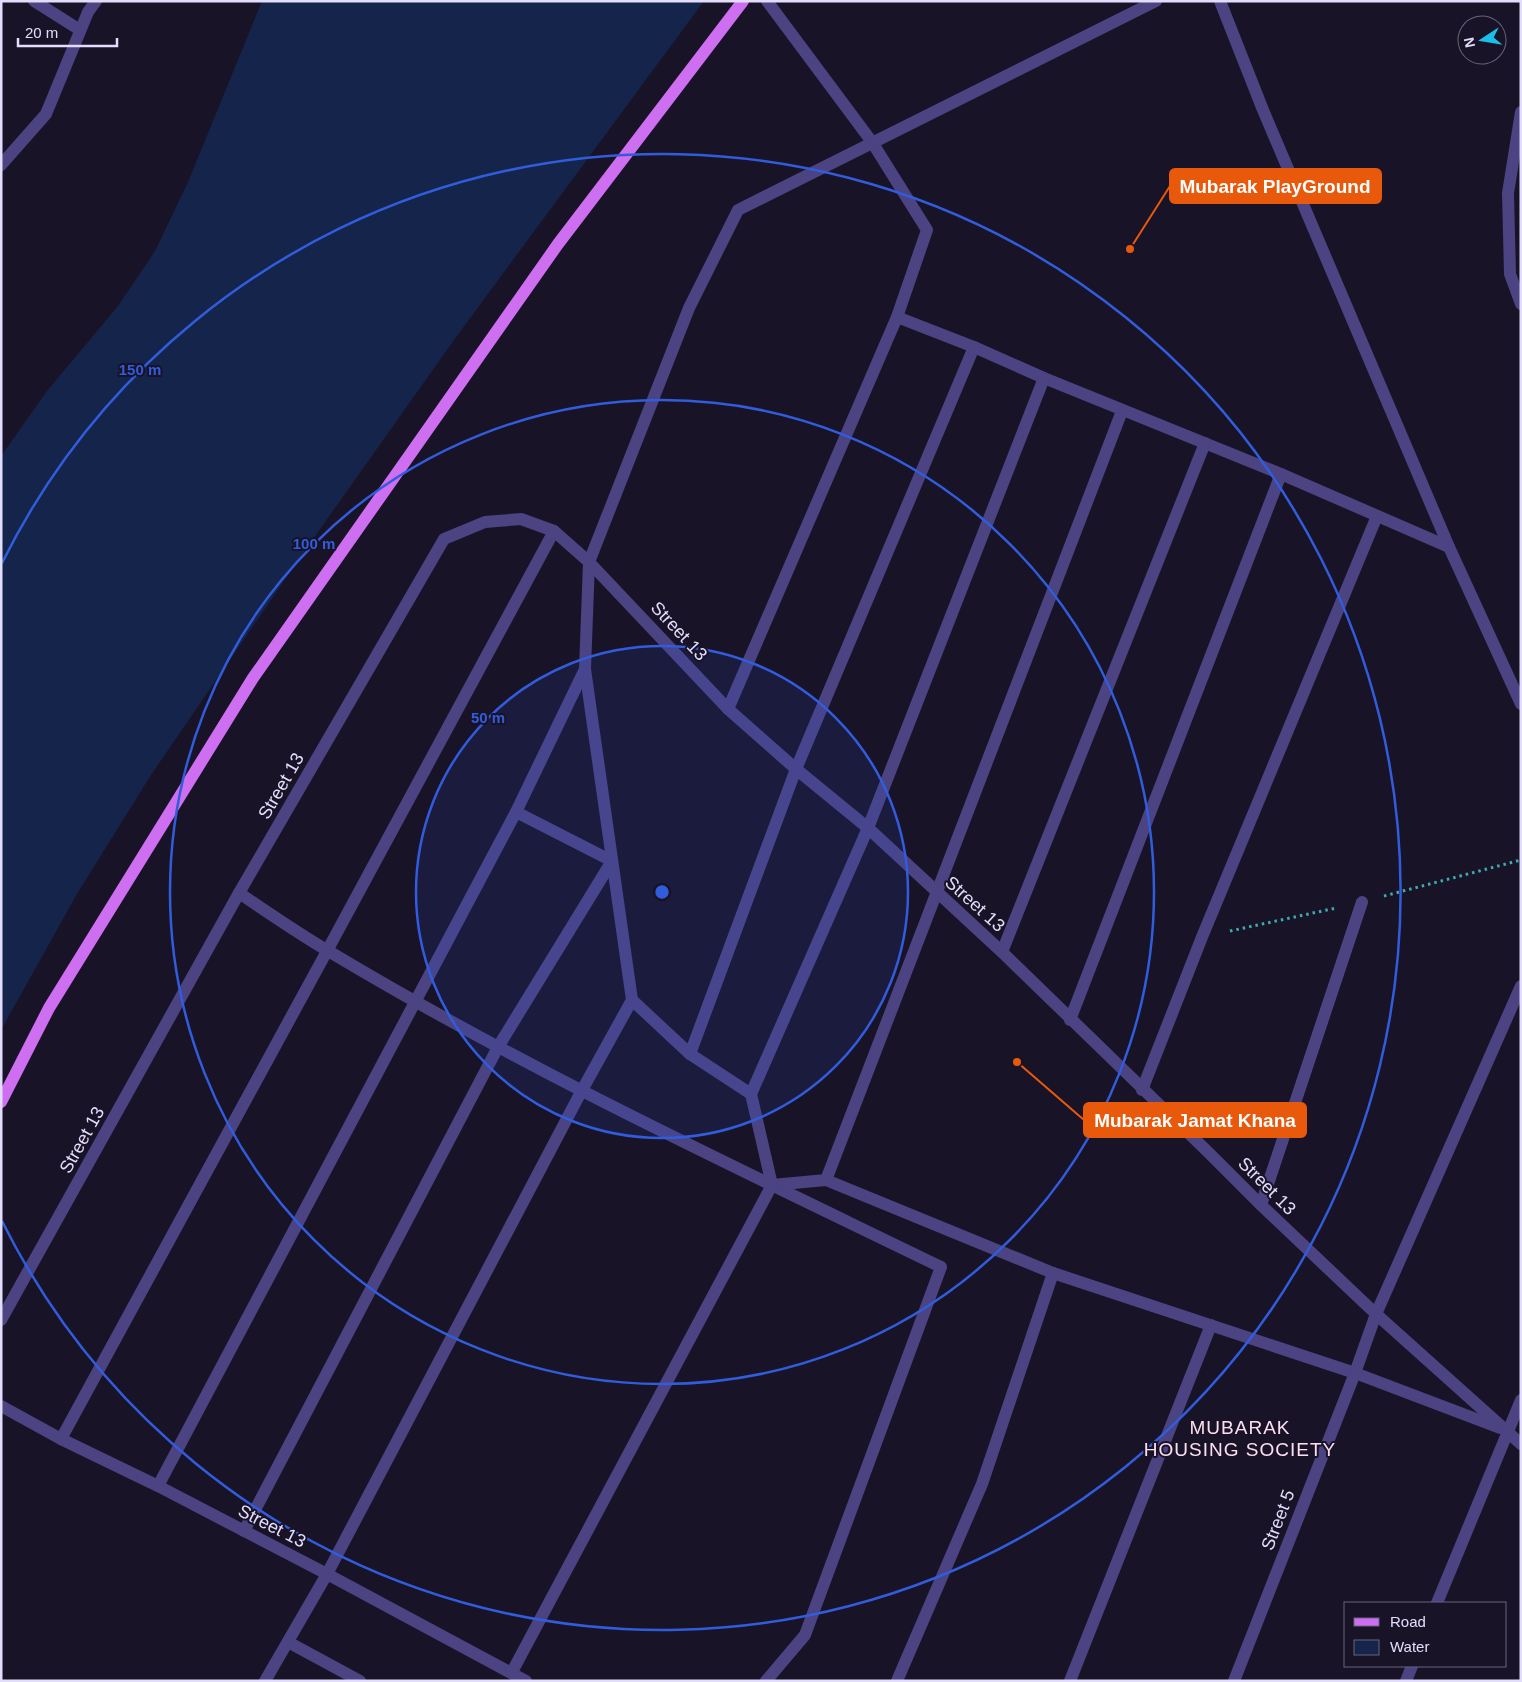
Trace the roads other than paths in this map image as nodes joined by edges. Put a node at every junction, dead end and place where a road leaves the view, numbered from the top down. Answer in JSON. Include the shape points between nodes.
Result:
{"nodes":[{"id":1,"x":34,"y":1,"type":"edge"},
{"id":2,"x":96,"y":1,"type":"edge"},
{"id":3,"x":743,"y":1,"type":"edge"},
{"id":4,"x":767,"y":1,"type":"edge"},
{"id":5,"x":1156,"y":1,"type":"edge"},
{"id":6,"x":1220,"y":1,"type":"edge"},
{"id":7,"x":80,"y":30,"type":"junction"},
{"id":8,"x":1521,"y":112,"type":"edge"},
{"id":9,"x":872,"y":142,"type":"junction"},
{"id":10,"x":1,"y":165,"type":"edge"},
{"id":11,"x":1521,"y":304,"type":"edge"},
{"id":12,"x":897,"y":317,"type":"junction"},
{"id":13,"x":974,"y":347,"type":"junction"},
{"id":14,"x":1044,"y":378,"type":"junction"},
{"id":15,"x":1122,"y":411,"type":"junction"},
{"id":16,"x":1205,"y":443,"type":"junction"},
{"id":17,"x":1281,"y":474,"type":"junction"},
{"id":18,"x":1377,"y":516,"type":"junction"},
{"id":19,"x":554,"y":531,"type":"junction"},
{"id":20,"x":1449,"y":548,"type":"junction"},
{"id":21,"x":589,"y":562,"type":"junction"},
{"id":22,"x":585,"y":669,"type":"junction"},
{"id":23,"x":1521,"y":704,"type":"edge"},
{"id":24,"x":728,"y":709,"type":"junction"},
{"id":25,"x":796,"y":769,"type":"junction"},
{"id":26,"x":516,"y":812,"type":"junction"},
{"id":27,"x":868,"y":828,"type":"junction"},
{"id":28,"x":612,"y":861,"type":"junction"},
{"id":29,"x":936,"y":892,"type":"junction"},
{"id":30,"x":239,"y":893,"type":"junction"},
{"id":31,"x":1362,"y":902,"type":"dead end"},
{"id":32,"x":327,"y":951,"type":"junction"},
{"id":33,"x":1002,"y":952,"type":"junction"},
{"id":34,"x":1521,"y":986,"type":"edge"},
{"id":35,"x":632,"y":1000,"type":"junction"},
{"id":36,"x":414,"y":1002,"type":"junction"},
{"id":37,"x":1070,"y":1020,"type":"junction"},
{"id":38,"x":498,"y":1047,"type":"junction"},
{"id":39,"x":690,"y":1054,"type":"junction"},
{"id":40,"x":1142,"y":1090,"type":"junction"},
{"id":41,"x":581,"y":1092,"type":"junction"},
{"id":42,"x":751,"y":1094,"type":"junction"},
{"id":43,"x":1,"y":1102,"type":"edge"},
{"id":44,"x":826,"y":1180,"type":"junction"},
{"id":45,"x":772,"y":1185,"type":"junction"},
{"id":46,"x":1261,"y":1205,"type":"junction"},
{"id":47,"x":1053,"y":1273,"type":"junction"},
{"id":48,"x":1376,"y":1314,"type":"junction"},
{"id":49,"x":1,"y":1320,"type":"edge"},
{"id":50,"x":1211,"y":1325,"type":"junction"},
{"id":51,"x":1355,"y":1373,"type":"junction"},
{"id":52,"x":1521,"y":1400,"type":"edge"},
{"id":53,"x":1,"y":1406,"type":"edge"},
{"id":54,"x":1507,"y":1431,"type":"junction"},
{"id":55,"x":61,"y":1439,"type":"junction"},
{"id":56,"x":1521,"y":1444,"type":"edge"},
{"id":57,"x":158,"y":1486,"type":"junction"},
{"id":58,"x":244,"y":1531,"type":"junction"},
{"id":59,"x":327,"y":1574,"type":"junction"},
{"id":60,"x":1437,"y":1602,"type":"edge"},
{"id":61,"x":288,"y":1642,"type":"junction"},
{"id":62,"x":1412,"y":1667,"type":"edge"},
{"id":63,"x":512,"y":1672,"type":"junction"},
{"id":64,"x":265,"y":1681,"type":"edge"},
{"id":65,"x":360,"y":1681,"type":"edge"},
{"id":66,"x":526,"y":1681,"type":"edge"},
{"id":67,"x":766,"y":1681,"type":"edge"},
{"id":68,"x":897,"y":1681,"type":"edge"},
{"id":69,"x":1070,"y":1681,"type":"edge"},
{"id":70,"x":1234,"y":1681,"type":"edge"},
{"id":71,"x":1406,"y":1681,"type":"edge"}],
"edges":[{"from":1,"to":7,"type":"street"},
{"from":2,"to":7,"type":"street"},
{"from":3,"to":43,"type":"main road","via":[[558,244],[253,678],[49,1008]]},
{"from":4,"to":9,"type":"street"},
{"from":5,"to":9,"type":"street"},
{"from":6,"to":20,"type":"street"},
{"from":7,"to":10,"type":"street","via":[[46,114]]},
{"from":8,"to":11,"type":"street","via":[[1508,193],[1510,274]]},
{"from":9,"to":12,"type":"street","via":[[927,230]]},
{"from":9,"to":21,"type":"street","via":[[738,210],[689,308]]},
{"from":12,"to":13,"type":"street"},
{"from":12,"to":24,"type":"street"},
{"from":13,"to":14,"type":"street"},
{"from":13,"to":25,"type":"street"},
{"from":14,"to":15,"type":"street"},
{"from":14,"to":27,"type":"street"},
{"from":15,"to":16,"type":"street"},
{"from":15,"to":29,"type":"street"},
{"from":16,"to":17,"type":"street"},
{"from":16,"to":33,"type":"street"},
{"from":17,"to":18,"type":"street"},
{"from":17,"to":37,"type":"street"},
{"from":18,"to":20,"type":"street"},
{"from":18,"to":40,"type":"street"},
{"from":19,"to":21,"type":"street","name":"Street 13"},
{"from":19,"to":30,"type":"street","name":"Street 13","via":[[521,519],[485,522],[444,539]]},
{"from":19,"to":32,"type":"street"},
{"from":20,"to":23,"type":"street"},
{"from":21,"to":22,"type":"street"},
{"from":21,"to":24,"type":"street","name":"Street 13"},
{"from":22,"to":26,"type":"street"},
{"from":22,"to":28,"type":"street"},
{"from":24,"to":25,"type":"street","name":"Street 13"},
{"from":25,"to":27,"type":"street","name":"Street 13"},
{"from":25,"to":39,"type":"street"},
{"from":26,"to":28,"type":"street"},
{"from":26,"to":36,"type":"street"},
{"from":27,"to":29,"type":"street","name":"Street 13"},
{"from":27,"to":42,"type":"street"},
{"from":28,"to":35,"type":"street"},
{"from":28,"to":38,"type":"street"},
{"from":29,"to":33,"type":"street","name":"Street 13"},
{"from":29,"to":44,"type":"street"},
{"from":30,"to":32,"type":"street"},
{"from":30,"to":49,"type":"street","name":"Street 13"},
{"from":31,"to":46,"type":"street"},
{"from":32,"to":36,"type":"street"},
{"from":32,"to":55,"type":"street"},
{"from":33,"to":37,"type":"street","name":"Street 13"},
{"from":34,"to":48,"type":"street","name":"Street 5"},
{"from":35,"to":39,"type":"street"},
{"from":35,"to":41,"type":"street"},
{"from":36,"to":38,"type":"street"},
{"from":36,"to":57,"type":"street"},
{"from":37,"to":40,"type":"street","name":"Street 13"},
{"from":38,"to":41,"type":"street"},
{"from":38,"to":58,"type":"street"},
{"from":39,"to":42,"type":"street"},
{"from":40,"to":46,"type":"street","name":"Street 13"},
{"from":41,"to":45,"type":"street"},
{"from":41,"to":59,"type":"street"},
{"from":42,"to":45,"type":"street"},
{"from":44,"to":45,"type":"street"},
{"from":44,"to":47,"type":"street"},
{"from":45,"to":63,"type":"street"},
{"from":45,"to":67,"type":"street","via":[[941,1267],[804,1635]]},
{"from":46,"to":48,"type":"street","name":"Street 13"},
{"from":47,"to":50,"type":"street"},
{"from":47,"to":68,"type":"street","via":[[982,1484]]},
{"from":48,"to":51,"type":"street","name":"Street 5"},
{"from":48,"to":54,"type":"street","name":"Street 13"},
{"from":50,"to":51,"type":"street"},
{"from":50,"to":69,"type":"street"},
{"from":51,"to":54,"type":"street"},
{"from":51,"to":70,"type":"street","name":"Street 5"},
{"from":52,"to":54,"type":"street"},
{"from":53,"to":55,"type":"street","name":"Street 13"},
{"from":54,"to":56,"type":"street","name":"Street 13"},
{"from":54,"to":60,"type":"street"},
{"from":55,"to":57,"type":"street","name":"Street 13"},
{"from":57,"to":58,"type":"street","name":"Street 13"},
{"from":58,"to":59,"type":"street","name":"Street 13"},
{"from":59,"to":61,"type":"street"},
{"from":59,"to":63,"type":"street","name":"Street 13"},
{"from":61,"to":64,"type":"street"},
{"from":61,"to":65,"type":"street"},
{"from":62,"to":71,"type":"street"},
{"from":63,"to":66,"type":"street","name":"Street 13"}]}
